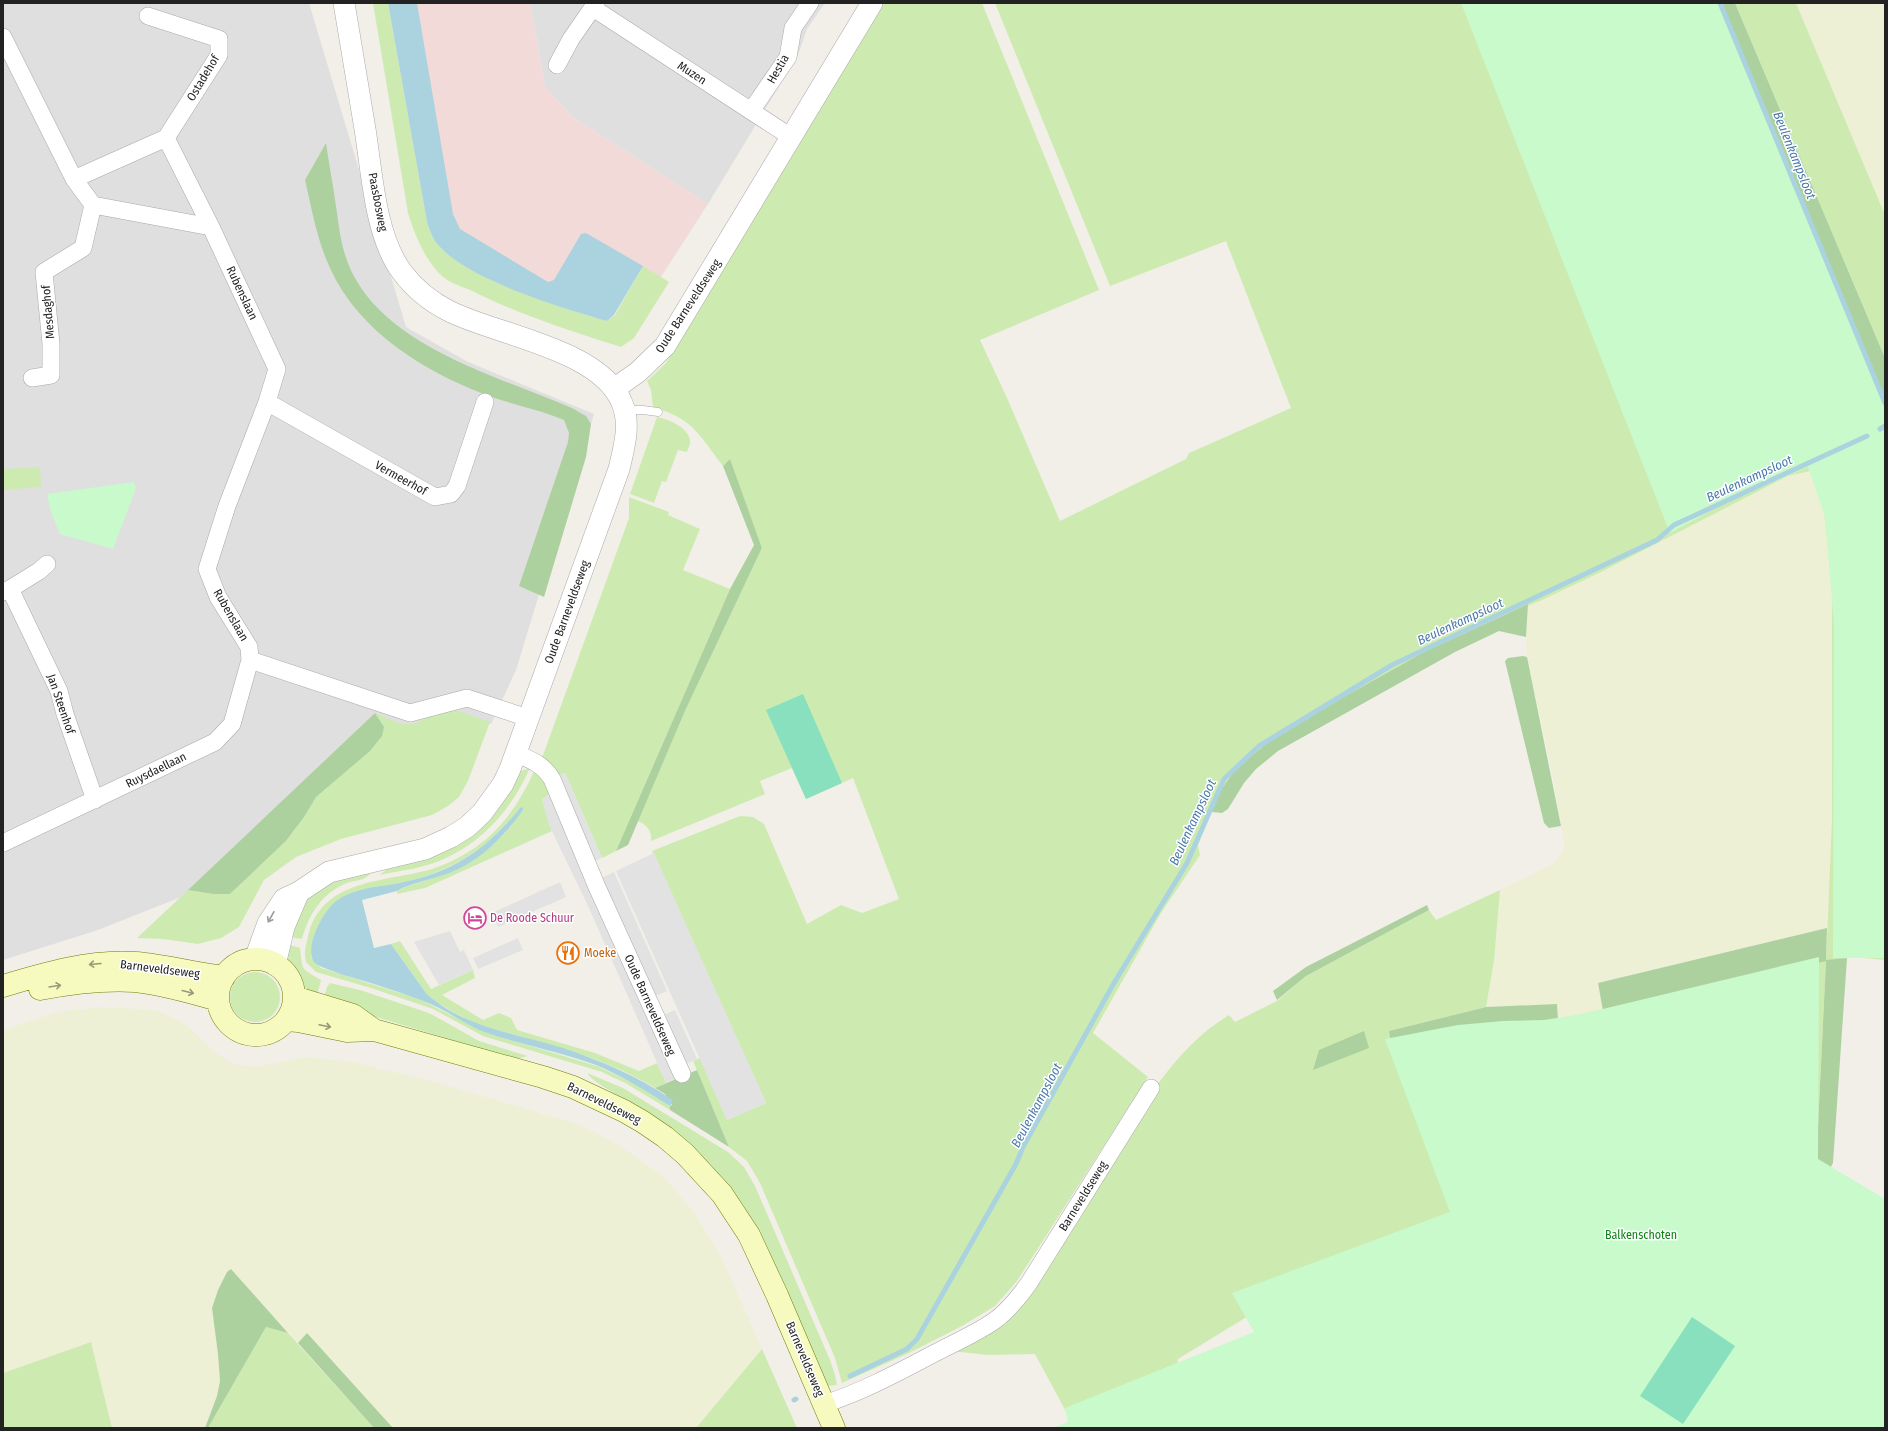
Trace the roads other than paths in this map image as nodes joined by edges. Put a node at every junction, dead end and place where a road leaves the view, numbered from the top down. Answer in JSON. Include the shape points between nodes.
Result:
{"nodes":[{"id":1,"x":344,"y":3,"type":"edge"},
{"id":2,"x":810,"y":3,"type":"edge"},
{"id":3,"x":872,"y":3,"type":"edge"},
{"id":4,"x":594,"y":5,"type":"edge"},
{"id":5,"x":148,"y":16,"type":"dead end"},
{"id":6,"x":3,"y":37,"type":"edge"},
{"id":7,"x":557,"y":65,"type":"dead end"},
{"id":8,"x":751,"y":111,"type":"junction"},
{"id":9,"x":791,"y":137,"type":"junction"},
{"id":10,"x":166,"y":138,"type":"junction"},
{"id":11,"x":74,"y":179,"type":"junction"},
{"id":12,"x":94,"y":206,"type":"junction"},
{"id":13,"x":211,"y":227,"type":"junction"},
{"id":14,"x":32,"y":378,"type":"dead end"},
{"id":15,"x":614,"y":389,"type":"junction"},
{"id":16,"x":267,"y":402,"type":"junction"},
{"id":17,"x":485,"y":402,"type":"dead end"},
{"id":18,"x":624,"y":410,"type":"junction"},
{"id":19,"x":658,"y":412,"type":"dead end"},
{"id":20,"x":47,"y":564,"type":"dead end"},
{"id":21,"x":7,"y":590,"type":"edge"},
{"id":22,"x":250,"y":654,"type":"junction"},
{"id":23,"x":528,"y":718,"type":"junction"},
{"id":24,"x":515,"y":754,"type":"junction"},
{"id":25,"x":95,"y":800,"type":"junction"},
{"id":26,"x":3,"y":843,"type":"edge"},
{"id":27,"x":265,"y":962,"type":"junction"},
{"id":28,"x":224,"y":977,"type":"junction"},
{"id":29,"x":3,"y":986,"type":"edge"},
{"id":30,"x":294,"y":997,"type":"junction"},
{"id":31,"x":3,"y":998,"type":"edge"},
{"id":32,"x":218,"y":1000,"type":"junction"},
{"id":33,"x":286,"y":1020,"type":"junction"},
{"id":34,"x":374,"y":1030,"type":"junction"},
{"id":35,"x":682,"y":1074,"type":"dead end"},
{"id":36,"x":1152,"y":1088,"type":"dead end"},
{"id":37,"x":824,"y":1404,"type":"junction"},
{"id":38,"x":834,"y":1428,"type":"edge"}],
"edges":[{"from":1,"to":15,"type":"street","name":"Paasbosweg","via":[[380,222],[387,244],[402,272],[427,297],[449,311],[579,361],[590,367]]},
{"from":2,"to":8,"type":"street","name":"Hestia","via":[[793,28],[788,57]]},
{"from":3,"to":9,"type":"street","name":"Oude Barneveldseweg"},
{"from":4,"to":7,"type":"street","name":"Muzen"},
{"from":4,"to":8,"type":"street","name":"Muzen"},
{"from":5,"to":10,"type":"street","name":"Ostadehof","via":[[219,39],[219,55]]},
{"from":6,"to":11,"type":"street"},
{"from":8,"to":9,"type":"street","name":"Muzen"},
{"from":9,"to":15,"type":"street","name":"Oude Barneveldseweg","via":[[665,346],[638,372]]},
{"from":10,"to":11,"type":"street"},
{"from":10,"to":13,"type":"street"},
{"from":11,"to":12,"type":"street"},
{"from":12,"to":13,"type":"street"},
{"from":12,"to":14,"type":"street","name":"Mesdaghof","via":[[83,248],[44,272],[51,344],[51,375]]},
{"from":13,"to":16,"type":"street","name":"Rubenslaan","via":[[277,369]]},
{"from":15,"to":18,"type":"street","name":"Oude Barneveldseweg"},
{"from":16,"to":17,"type":"street","name":"Vermeerhof","via":[[435,497],[451,494],[457,486]]},
{"from":16,"to":22,"type":"street","name":"Rubenslaan","via":[[227,506],[207,569],[218,597]]},
{"from":18,"to":19,"type":"lane"},
{"from":18,"to":23,"type":"street","name":"Oude Barneveldseweg","via":[[625,445],[619,469]]},
{"from":20,"to":21,"type":"street","name":"Jan Steenhof"},
{"from":21,"to":25,"type":"street","name":"Jan Steenhof","via":[[59,691],[64,714]]},
{"from":22,"to":23,"type":"street","via":[[410,713],[467,698]]},
{"from":22,"to":25,"type":"street","name":"Ruysdaellaan","via":[[232,724],[215,742]]},
{"from":23,"to":24,"type":"street","name":"Oude Barneveldseweg"},
{"from":24,"to":27,"type":"street","name":"Oude Barneveldseweg","via":[[503,784],[492,801],[467,827],[425,848],[329,872],[299,892]]},
{"from":24,"to":35,"type":"street","name":"Oude Barneveldseweg","via":[[546,769],[552,778],[597,887]]},
{"from":25,"to":26,"type":"street","name":"Ruysdaellaan"},
{"from":27,"to":28,"type":"main road","via":[[239,963]]},
{"from":27,"to":30,"type":"main road","via":[[281,969],[291,982]]},
{"from":28,"to":29,"type":"main road","name":"Barneveldseweg","one_way":true,"via":[[156,966],[90,964]]},
{"from":28,"to":32,"type":"main road"},
{"from":30,"to":33,"type":"main road"},
{"from":30,"to":34,"type":"main road","name":"Barneveldseweg","via":[[353,1015]]},
{"from":31,"to":32,"type":"main road","name":"Barneveldseweg","one_way":true,"via":[[58,986],[117,981],[158,985]]},
{"from":32,"to":33,"type":"main road","via":[[226,1021],[232,1027],[248,1034],[265,1034]]},
{"from":33,"to":34,"type":"main road","name":"Barneveldseweg","one_way":true,"via":[[347,1031]]},
{"from":34,"to":37,"type":"main road","name":"Barneveldseweg","via":[[573,1087],[624,1111],[665,1137],[706,1174],[749,1235]]},
{"from":36,"to":37,"type":"street","name":"Barneveldseweg","via":[[1029,1283],[1007,1310],[975,1332],[918,1362]]},
{"from":37,"to":38,"type":"main road","name":"Barneveldseweg"}]}
